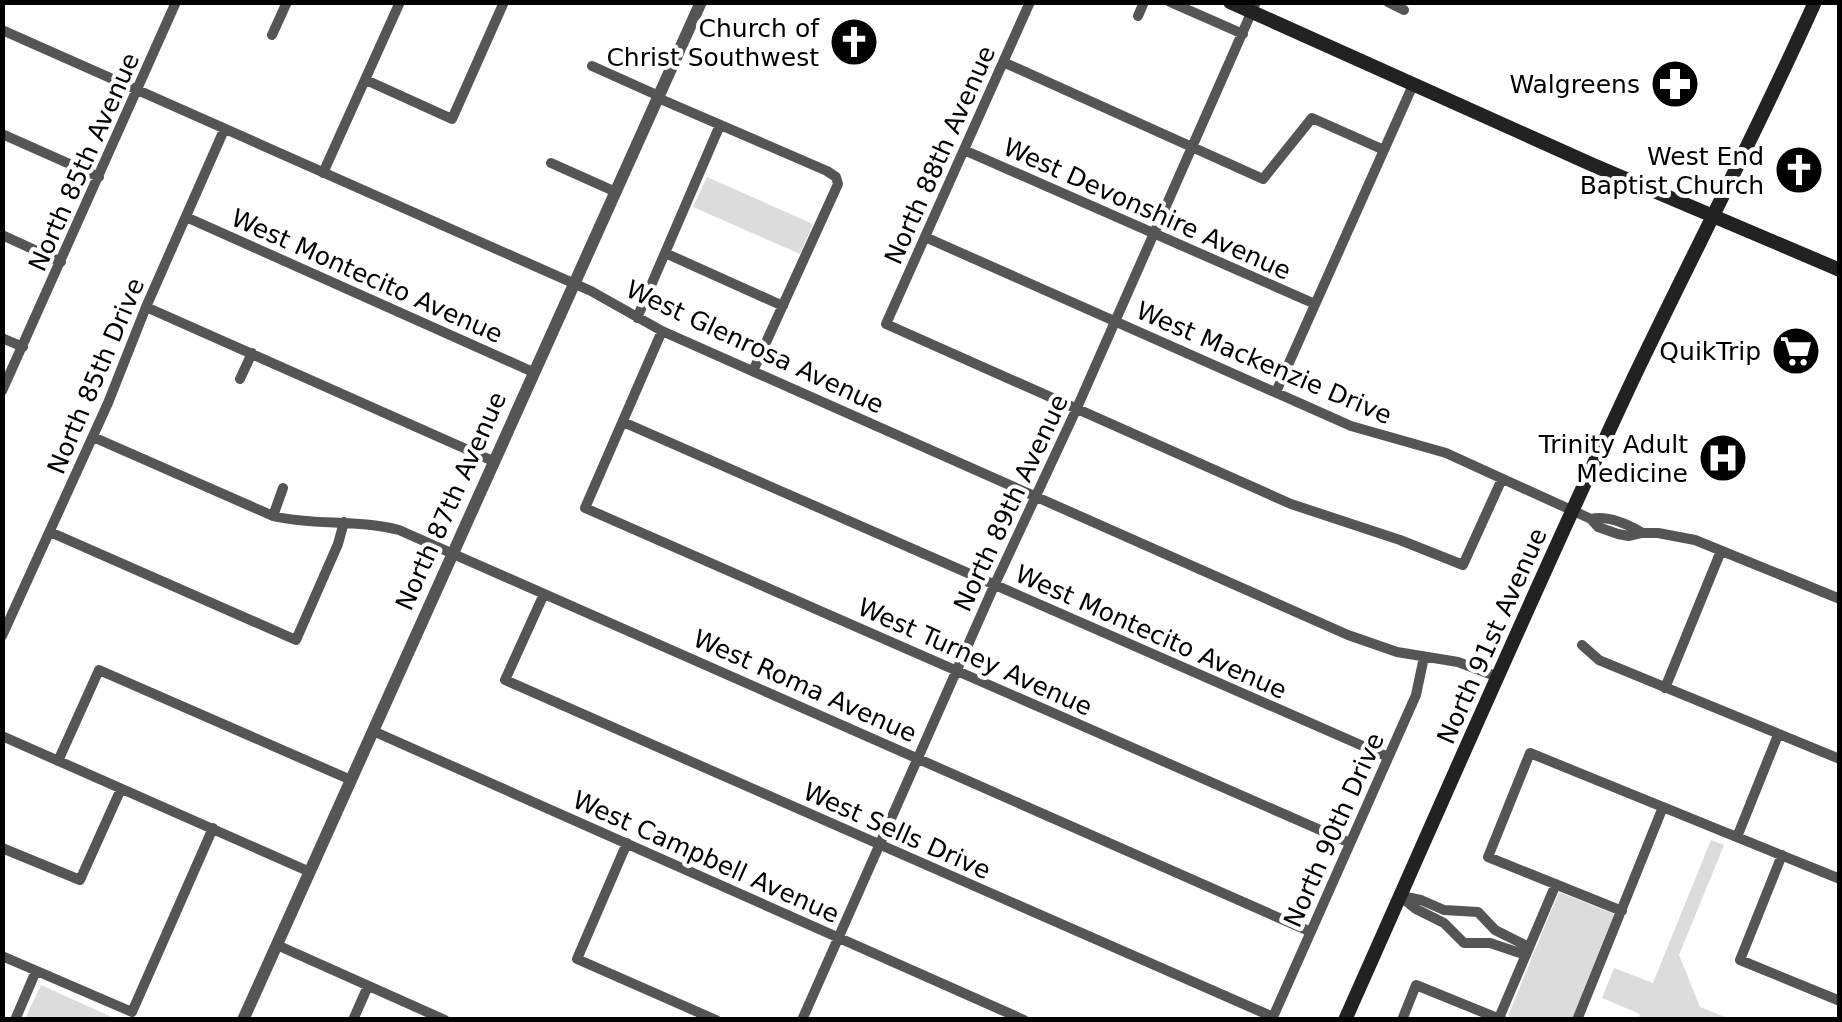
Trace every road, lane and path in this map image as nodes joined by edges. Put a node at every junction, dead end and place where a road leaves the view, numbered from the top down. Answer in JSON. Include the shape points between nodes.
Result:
{"nodes":[{"id":1,"x":287,"y":2,"type":"edge"},
{"id":2,"x":400,"y":2,"type":"edge"},
{"id":3,"x":504,"y":2,"type":"edge"},
{"id":4,"x":1030,"y":2,"type":"edge"},
{"id":5,"x":1144,"y":2,"type":"edge"},
{"id":6,"x":1170,"y":2,"type":"edge"},
{"id":7,"x":1230,"y":2,"type":"edge"},
{"id":8,"x":1388,"y":2,"type":"edge"},
{"id":9,"x":1815,"y":2,"type":"edge"},
{"id":10,"x":699,"y":3,"type":"edge"},
{"id":11,"x":172,"y":4,"type":"edge"},
{"id":12,"x":1254,"y":7,"type":"edge"},
{"id":13,"x":1404,"y":10,"type":"dead end"},
{"id":14,"x":1138,"y":16,"type":"dead end"},
{"id":15,"x":2,"y":30,"type":"edge"},
{"id":16,"x":1242,"y":34,"type":"junction"},
{"id":17,"x":272,"y":35,"type":"dead end"},
{"id":18,"x":1003,"y":62,"type":"junction"},
{"id":19,"x":592,"y":66,"type":"dead end"},
{"id":20,"x":366,"y":80,"type":"junction"},
{"id":21,"x":1413,"y":84,"type":"junction"},
{"id":22,"x":137,"y":90,"type":"junction"},
{"id":23,"x":658,"y":97,"type":"junction"},
{"id":24,"x":720,"y":125,"type":"junction"},
{"id":25,"x":224,"y":130,"type":"junction"},
{"id":26,"x":2,"y":134,"type":"edge"},
{"id":27,"x":1193,"y":146,"type":"junction"},
{"id":28,"x":964,"y":150,"type":"junction"},
{"id":29,"x":1384,"y":150,"type":"junction"},
{"id":30,"x":551,"y":163,"type":"dead end"},
{"id":31,"x":323,"y":173,"type":"junction"},
{"id":32,"x":99,"y":177,"type":"junction"},
{"id":33,"x":616,"y":192,"type":"junction"},
{"id":34,"x":1714,"y":216,"type":"junction"},
{"id":35,"x":186,"y":217,"type":"junction"},
{"id":36,"x":1154,"y":234,"type":"junction"},
{"id":37,"x":2,"y":236,"type":"edge"},
{"id":38,"x":925,"y":237,"type":"junction"},
{"id":39,"x":665,"y":253,"type":"junction"},
{"id":40,"x":62,"y":262,"type":"junction"},
{"id":41,"x":1840,"y":270,"type":"edge"},
{"id":42,"x":573,"y":283,"type":"junction"},
{"id":43,"x":1315,"y":304,"type":"junction"},
{"id":44,"x":783,"y":306,"type":"junction"},
{"id":45,"x":146,"y":308,"type":"junction"},
{"id":46,"x":637,"y":318,"type":"junction"},
{"id":47,"x":1116,"y":322,"type":"junction"},
{"id":48,"x":662,"y":331,"type":"junction"},
{"id":49,"x":2,"y":338,"type":"edge"},
{"id":50,"x":23,"y":347,"type":"junction"},
{"id":51,"x":252,"y":354,"type":"junction"},
{"id":52,"x":753,"y":371,"type":"junction"},
{"id":53,"x":532,"y":372,"type":"junction"},
{"id":54,"x":240,"y":379,"type":"dead end"},
{"id":55,"x":2,"y":391,"type":"edge"},
{"id":56,"x":1276,"y":392,"type":"junction"},
{"id":57,"x":1076,"y":410,"type":"junction"},
{"id":58,"x":623,"y":422,"type":"junction"},
{"id":59,"x":93,"y":437,"type":"junction"},
{"id":60,"x":493,"y":461,"type":"junction"},
{"id":61,"x":1502,"y":479,"type":"junction"},
{"id":62,"x":284,"y":488,"type":"dead end"},
{"id":63,"x":1036,"y":496,"type":"junction"},
{"id":64,"x":1572,"y":511,"type":"junction"},
{"id":65,"x":273,"y":516,"type":"junction"},
{"id":66,"x":344,"y":522,"type":"junction"},
{"id":67,"x":50,"y":532,"type":"junction"},
{"id":68,"x":1721,"y":551,"type":"junction"},
{"id":69,"x":454,"y":553,"type":"junction"},
{"id":70,"x":994,"y":586,"type":"junction"},
{"id":71,"x":544,"y":594,"type":"junction"},
{"id":72,"x":1840,"y":599,"type":"edge"},
{"id":73,"x":4,"y":629,"type":"edge"},
{"id":74,"x":1582,"y":645,"type":"dead end"},
{"id":75,"x":1424,"y":657,"type":"junction"},
{"id":76,"x":956,"y":670,"type":"junction"},
{"id":77,"x":1498,"y":677,"type":"junction"},
{"id":78,"x":1666,"y":688,"type":"junction"},
{"id":79,"x":373,"y":730,"type":"junction"},
{"id":80,"x":1778,"y":735,"type":"junction"},
{"id":81,"x":2,"y":736,"type":"edge"},
{"id":82,"x":918,"y":757,"type":"junction"},
{"id":83,"x":1388,"y":757,"type":"junction"},
{"id":84,"x":1840,"y":759,"type":"edge"},
{"id":85,"x":58,"y":761,"type":"junction"},
{"id":86,"x":351,"y":780,"type":"junction"},
{"id":87,"x":122,"y":788,"type":"junction"},
{"id":88,"x":1663,"y":807,"type":"junction"},
{"id":89,"x":213,"y":828,"type":"junction"},
{"id":90,"x":1737,"y":837,"type":"junction"},
{"id":91,"x":1350,"y":843,"type":"junction"},
{"id":92,"x":626,"y":844,"type":"junction"},
{"id":93,"x":878,"y":845,"type":"junction"},
{"id":94,"x":2,"y":848,"type":"edge"},
{"id":95,"x":1782,"y":856,"type":"junction"},
{"id":96,"x":310,"y":872,"type":"junction"},
{"id":97,"x":1840,"y":879,"type":"edge"},
{"id":98,"x":1556,"y":884,"type":"junction"},
{"id":99,"x":1400,"y":896,"type":"junction"},
{"id":100,"x":1622,"y":911,"type":"junction"},
{"id":101,"x":1489,"y":924,"type":"junction"},
{"id":102,"x":1312,"y":932,"type":"junction"},
{"id":103,"x":837,"y":937,"type":"junction"},
{"id":104,"x":1483,"y":943,"type":"junction"},
{"id":105,"x":276,"y":945,"type":"junction"},
{"id":106,"x":1528,"y":951,"type":"junction"},
{"id":107,"x":2,"y":956,"type":"edge"},
{"id":108,"x":36,"y":971,"type":"junction"},
{"id":109,"x":368,"y":986,"type":"junction"},
{"id":110,"x":1840,"y":1001,"type":"edge"},
{"id":111,"x":1272,"y":1018,"type":"edge"},
{"id":112,"x":1500,"y":1019,"type":"edge"},
{"id":113,"x":15,"y":1020,"type":"edge"},
{"id":114,"x":244,"y":1020,"type":"edge"},
{"id":115,"x":353,"y":1020,"type":"edge"},
{"id":116,"x":445,"y":1020,"type":"edge"},
{"id":117,"x":716,"y":1020,"type":"edge"},
{"id":118,"x":802,"y":1020,"type":"edge"},
{"id":119,"x":1024,"y":1020,"type":"edge"},
{"id":120,"x":1345,"y":1020,"type":"edge"},
{"id":121,"x":1402,"y":1020,"type":"edge"},
{"id":122,"x":1577,"y":1020,"type":"edge"}],
"edges":[{"from":1,"to":17,"type":"street"},
{"from":2,"to":20,"type":"street"},
{"from":3,"to":20,"type":"street","via":[[452,119]]},
{"from":4,"to":18,"type":"street","name":"North 88th Avenue"},
{"from":5,"to":14,"type":"street"},
{"from":6,"to":16,"type":"street"},
{"from":7,"to":12,"type":"main road"},
{"from":8,"to":13,"type":"street"},
{"from":9,"to":34,"type":"main road","name":"North 91st Avenue"},
{"from":10,"to":23,"type":"street","name":"North 87th Avenue"},
{"from":11,"to":22,"type":"street","name":"North 85th Avenue"},
{"from":12,"to":16,"type":"street","name":"North 89th Avenue"},
{"from":12,"to":21,"type":"main road"},
{"from":15,"to":22,"type":"street","name":"West Glenrosa Avenue"},
{"from":16,"to":27,"type":"street","name":"North 89th Avenue"},
{"from":18,"to":27,"type":"street"},
{"from":18,"to":28,"type":"street","name":"North 88th Avenue"},
{"from":19,"to":23,"type":"street"},
{"from":20,"to":31,"type":"street"},
{"from":21,"to":29,"type":"street"},
{"from":21,"to":34,"type":"main road"},
{"from":22,"to":25,"type":"street","name":"West Glenrosa Avenue"},
{"from":22,"to":32,"type":"street","name":"North 85th Avenue"},
{"from":23,"to":24,"type":"street"},
{"from":23,"to":33,"type":"street","name":"North 87th Avenue"},
{"from":24,"to":39,"type":"street"},
{"from":24,"to":44,"type":"street","via":[[836,178]]},
{"from":25,"to":31,"type":"street","name":"West Glenrosa Avenue"},
{"from":25,"to":35,"type":"street","name":"North 85th Drive"},
{"from":26,"to":32,"type":"street"},
{"from":27,"to":29,"type":"street","via":[[1263,179],[1312,118]]},
{"from":27,"to":36,"type":"street","name":"North 89th Avenue"},
{"from":28,"to":36,"type":"street","name":"West Devonshire Avenue"},
{"from":28,"to":38,"type":"street","name":"North 88th Avenue"},
{"from":29,"to":43,"type":"street"},
{"from":30,"to":33,"type":"street"},
{"from":31,"to":42,"type":"street","name":"West Glenrosa Avenue"},
{"from":32,"to":40,"type":"street","name":"North 85th Avenue"},
{"from":33,"to":42,"type":"street","name":"North 87th Avenue"},
{"from":34,"to":41,"type":"main road"},
{"from":34,"to":64,"type":"main road","name":"North 91st Avenue"},
{"from":35,"to":45,"type":"street","name":"North 85th Drive"},
{"from":35,"to":53,"type":"street","name":"West Montecito Avenue"},
{"from":36,"to":43,"type":"street","name":"West Devonshire Avenue"},
{"from":36,"to":47,"type":"street","name":"North 89th Avenue"},
{"from":37,"to":40,"type":"street"},
{"from":38,"to":47,"type":"street","name":"West Mackenzie Drive"},
{"from":38,"to":57,"type":"street","name":"North 88th Avenue","via":[[886,324]]},
{"from":39,"to":44,"type":"street"},
{"from":39,"to":46,"type":"street"},
{"from":40,"to":50,"type":"street","name":"North 85th Avenue"},
{"from":42,"to":46,"type":"street","name":"West Glenrosa Avenue"},
{"from":42,"to":53,"type":"street","name":"North 87th Avenue"},
{"from":43,"to":56,"type":"street"},
{"from":44,"to":52,"type":"street"},
{"from":45,"to":51,"type":"street"},
{"from":45,"to":59,"type":"street","name":"North 85th Drive"},
{"from":46,"to":48,"type":"street","name":"West Glenrosa Avenue"},
{"from":47,"to":56,"type":"street","name":"West Mackenzie Drive"},
{"from":47,"to":57,"type":"street","name":"North 89th Avenue"},
{"from":48,"to":52,"type":"street","name":"West Glenrosa Avenue"},
{"from":48,"to":58,"type":"street"},
{"from":49,"to":50,"type":"street"},
{"from":50,"to":55,"type":"street","name":"North 85th Avenue"},
{"from":51,"to":54,"type":"street"},
{"from":51,"to":60,"type":"street"},
{"from":52,"to":63,"type":"street","name":"West Glenrosa Avenue"},
{"from":53,"to":60,"type":"street","name":"North 87th Avenue"},
{"from":56,"to":61,"type":"street","name":"West Mackenzie Drive"},
{"from":57,"to":61,"type":"street","via":[[1291,504],[1462,566]]},
{"from":57,"to":63,"type":"street","name":"North 89th Avenue"},
{"from":58,"to":70,"type":"street","name":"West Montecito Avenue"},
{"from":58,"to":76,"type":"street","name":"West Turney Avenue","via":[[584,508]]},
{"from":59,"to":65,"type":"street","name":"West Roma Avenue"},
{"from":59,"to":67,"type":"street","name":"North 85th Drive"},
{"from":60,"to":69,"type":"street","name":"North 87th Avenue"},
{"from":61,"to":64,"type":"street","name":"West Mackenzie Drive"},
{"from":62,"to":65,"type":"street"},
{"from":63,"to":70,"type":"street","name":"North 89th Avenue"},
{"from":63,"to":75,"type":"street","name":"West Glenrosa Avenue","via":[[1348,635]]},
{"from":64,"to":68,"type":"street","name":"West Mackenzie Drive"},
{"from":64,"to":77,"type":"main road","name":"North 91st Avenue"},
{"from":65,"to":66,"type":"street","name":"West Roma Avenue"},
{"from":66,"to":67,"type":"street","via":[[296,640]]},
{"from":66,"to":69,"type":"street","name":"West Roma Avenue","via":[[399,530]]},
{"from":67,"to":73,"type":"street","name":"North 85th Drive"},
{"from":68,"to":72,"type":"street","name":"West Mackenzie Drive"},
{"from":68,"to":78,"type":"street"},
{"from":69,"to":71,"type":"street","name":"West Roma Avenue"},
{"from":69,"to":79,"type":"street","name":"North 87th Avenue"},
{"from":70,"to":76,"type":"street","name":"North 89th Avenue"},
{"from":70,"to":83,"type":"street","name":"West Montecito Avenue"},
{"from":71,"to":82,"type":"street","name":"West Roma Avenue"},
{"from":71,"to":93,"type":"street","name":"West Sells Drive","via":[[505,680]]},
{"from":74,"to":78,"type":"street","via":[[1599,660]]},
{"from":75,"to":77,"type":"street","name":"West Glenrosa Avenue"},
{"from":75,"to":83,"type":"street","name":"North 90th Drive","via":[[1416,695]]},
{"from":76,"to":82,"type":"street","name":"North 89th Avenue"},
{"from":76,"to":91,"type":"street","name":"West Turney Avenue"},
{"from":77,"to":99,"type":"main road","name":"North 91st Avenue"},
{"from":78,"to":80,"type":"street"},
{"from":79,"to":86,"type":"street","name":"North 87th Avenue"},
{"from":79,"to":92,"type":"street","name":"West Campbell Avenue"},
{"from":80,"to":84,"type":"street"},
{"from":80,"to":90,"type":"street"},
{"from":81,"to":85,"type":"street"},
{"from":82,"to":93,"type":"street","name":"North 89th Avenue"},
{"from":82,"to":102,"type":"street","name":"West Roma Avenue"},
{"from":83,"to":91,"type":"street","name":"North 90th Drive"},
{"from":85,"to":86,"type":"street","via":[[100,670]]},
{"from":85,"to":87,"type":"street"},
{"from":86,"to":96,"type":"street","name":"North 87th Avenue"},
{"from":87,"to":89,"type":"street"},
{"from":87,"to":94,"type":"street","via":[[80,880]]},
{"from":88,"to":90,"type":"street"},
{"from":88,"to":98,"type":"street","via":[[1530,753],[1488,857]]},
{"from":88,"to":100,"type":"street"},
{"from":89,"to":96,"type":"street"},
{"from":89,"to":108,"type":"street","via":[[132,1012]]},
{"from":90,"to":95,"type":"street"},
{"from":91,"to":102,"type":"street","name":"North 90th Drive"},
{"from":92,"to":103,"type":"street","name":"West Campbell Avenue"},
{"from":92,"to":117,"type":"street","via":[[576,959]]},
{"from":93,"to":103,"type":"street","name":"North 89th Avenue"},
{"from":93,"to":111,"type":"street","name":"West Sells Drive"},
{"from":95,"to":97,"type":"street"},
{"from":95,"to":110,"type":"street","via":[[1740,960]]},
{"from":96,"to":105,"type":"street","name":"North 87th Avenue"},
{"from":98,"to":100,"type":"street"},
{"from":98,"to":106,"type":"street"},
{"from":99,"to":101,"type":"street","via":[[1478,912]]},
{"from":99,"to":104,"type":"street","via":[[1464,943]]},
{"from":99,"to":120,"type":"main road","name":"North 91st Avenue"},
{"from":100,"to":122,"type":"street"},
{"from":101,"to":104,"type":"street"},
{"from":101,"to":106,"type":"street"},
{"from":102,"to":111,"type":"street","name":"North 90th Drive"},
{"from":103,"to":118,"type":"street","name":"North 89th Avenue"},
{"from":103,"to":119,"type":"street","name":"West Campbell Avenue"},
{"from":104,"to":106,"type":"street"},
{"from":105,"to":109,"type":"street"},
{"from":105,"to":114,"type":"street","name":"North 87th Avenue"},
{"from":106,"to":112,"type":"street"},
{"from":107,"to":108,"type":"street"},
{"from":108,"to":113,"type":"street"},
{"from":109,"to":115,"type":"street"},
{"from":109,"to":116,"type":"street"},
{"from":112,"to":121,"type":"street","via":[[1416,984]]}]}
